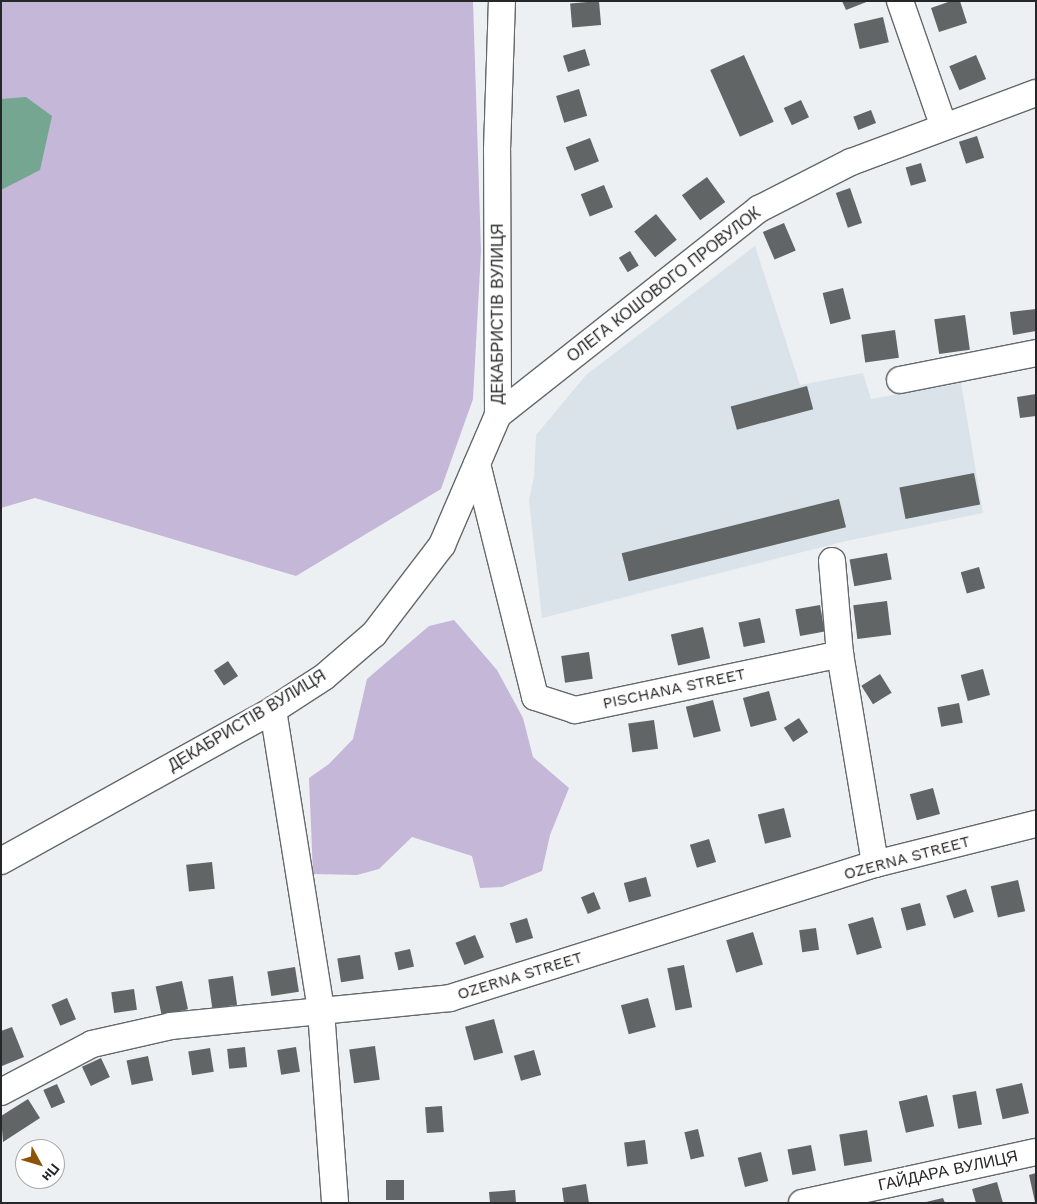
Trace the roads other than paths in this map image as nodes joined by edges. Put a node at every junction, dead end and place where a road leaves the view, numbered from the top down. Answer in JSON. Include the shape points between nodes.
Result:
{"nodes":[{"id":1,"x":502,"y":1,"type":"edge"},
{"id":2,"x":900,"y":1,"type":"edge"},
{"id":3,"x":1036,"y":93,"type":"edge"},
{"id":4,"x":944,"y":127,"type":"junction"},
{"id":5,"x":1036,"y":353,"type":"edge"},
{"id":6,"x":900,"y":380,"type":"dead end"},
{"id":7,"x":498,"y":416,"type":"junction"},
{"id":8,"x":477,"y":464,"type":"junction"},
{"id":9,"x":832,"y":561,"type":"dead end"},
{"id":10,"x":840,"y":654,"type":"junction"},
{"id":11,"x":273,"y":710,"type":"junction"},
{"id":12,"x":1036,"y":824,"type":"edge"},
{"id":13,"x":1,"y":861,"type":"edge"},
{"id":14,"x":875,"y":864,"type":"junction"},
{"id":15,"x":322,"y":1012,"type":"junction"},
{"id":16,"x":1,"y":1092,"type":"edge"},
{"id":17,"x":1036,"y":1152,"type":"edge"},
{"id":18,"x":335,"y":1203,"type":"edge"},
{"id":19,"x":802,"y":1203,"type":"edge"}],
"edges":[{"from":1,"to":7,"type":"street","name":"ДЕКАБРИСТІВ ВУЛИЦЯ","via":[[497,150]]},
{"from":2,"to":4,"type":"street"},
{"from":3,"to":4,"type":"street","name":"ОЛЕГА КОШОВОГО ПРОВУЛОК"},
{"from":4,"to":7,"type":"street","name":"ОЛЕГА КОШОВОГО ПРОВУЛОК","via":[[851,162],[759,209]]},
{"from":5,"to":6,"type":"street"},
{"from":7,"to":8,"type":"street","name":"ДЕКАБРИСТІВ ВУЛИЦЯ"},
{"from":8,"to":10,"type":"street","name":"PISCHANA STREET","via":[[535,697],[575,710]]},
{"from":8,"to":11,"type":"street","name":"ДЕКАБРИСТІВ ВУЛИЦЯ","via":[[442,545],[374,634],[324,677]]},
{"from":9,"to":10,"type":"street"},
{"from":10,"to":14,"type":"street"},
{"from":11,"to":13,"type":"street","name":"ДЕКАБРИСТІВ ВУЛИЦЯ"},
{"from":11,"to":15,"type":"street"},
{"from":12,"to":14,"type":"street","name":"OZERNA STREET"},
{"from":14,"to":15,"type":"street","name":"OZERNA STREET","via":[[450,998]]},
{"from":15,"to":16,"type":"street","name":"OZERNA STREET","via":[[171,1026],[92,1044]]},
{"from":15,"to":18,"type":"street"},
{"from":17,"to":19,"type":"street","name":"ГАЙДАРА ВУЛИЦЯ"}]}
